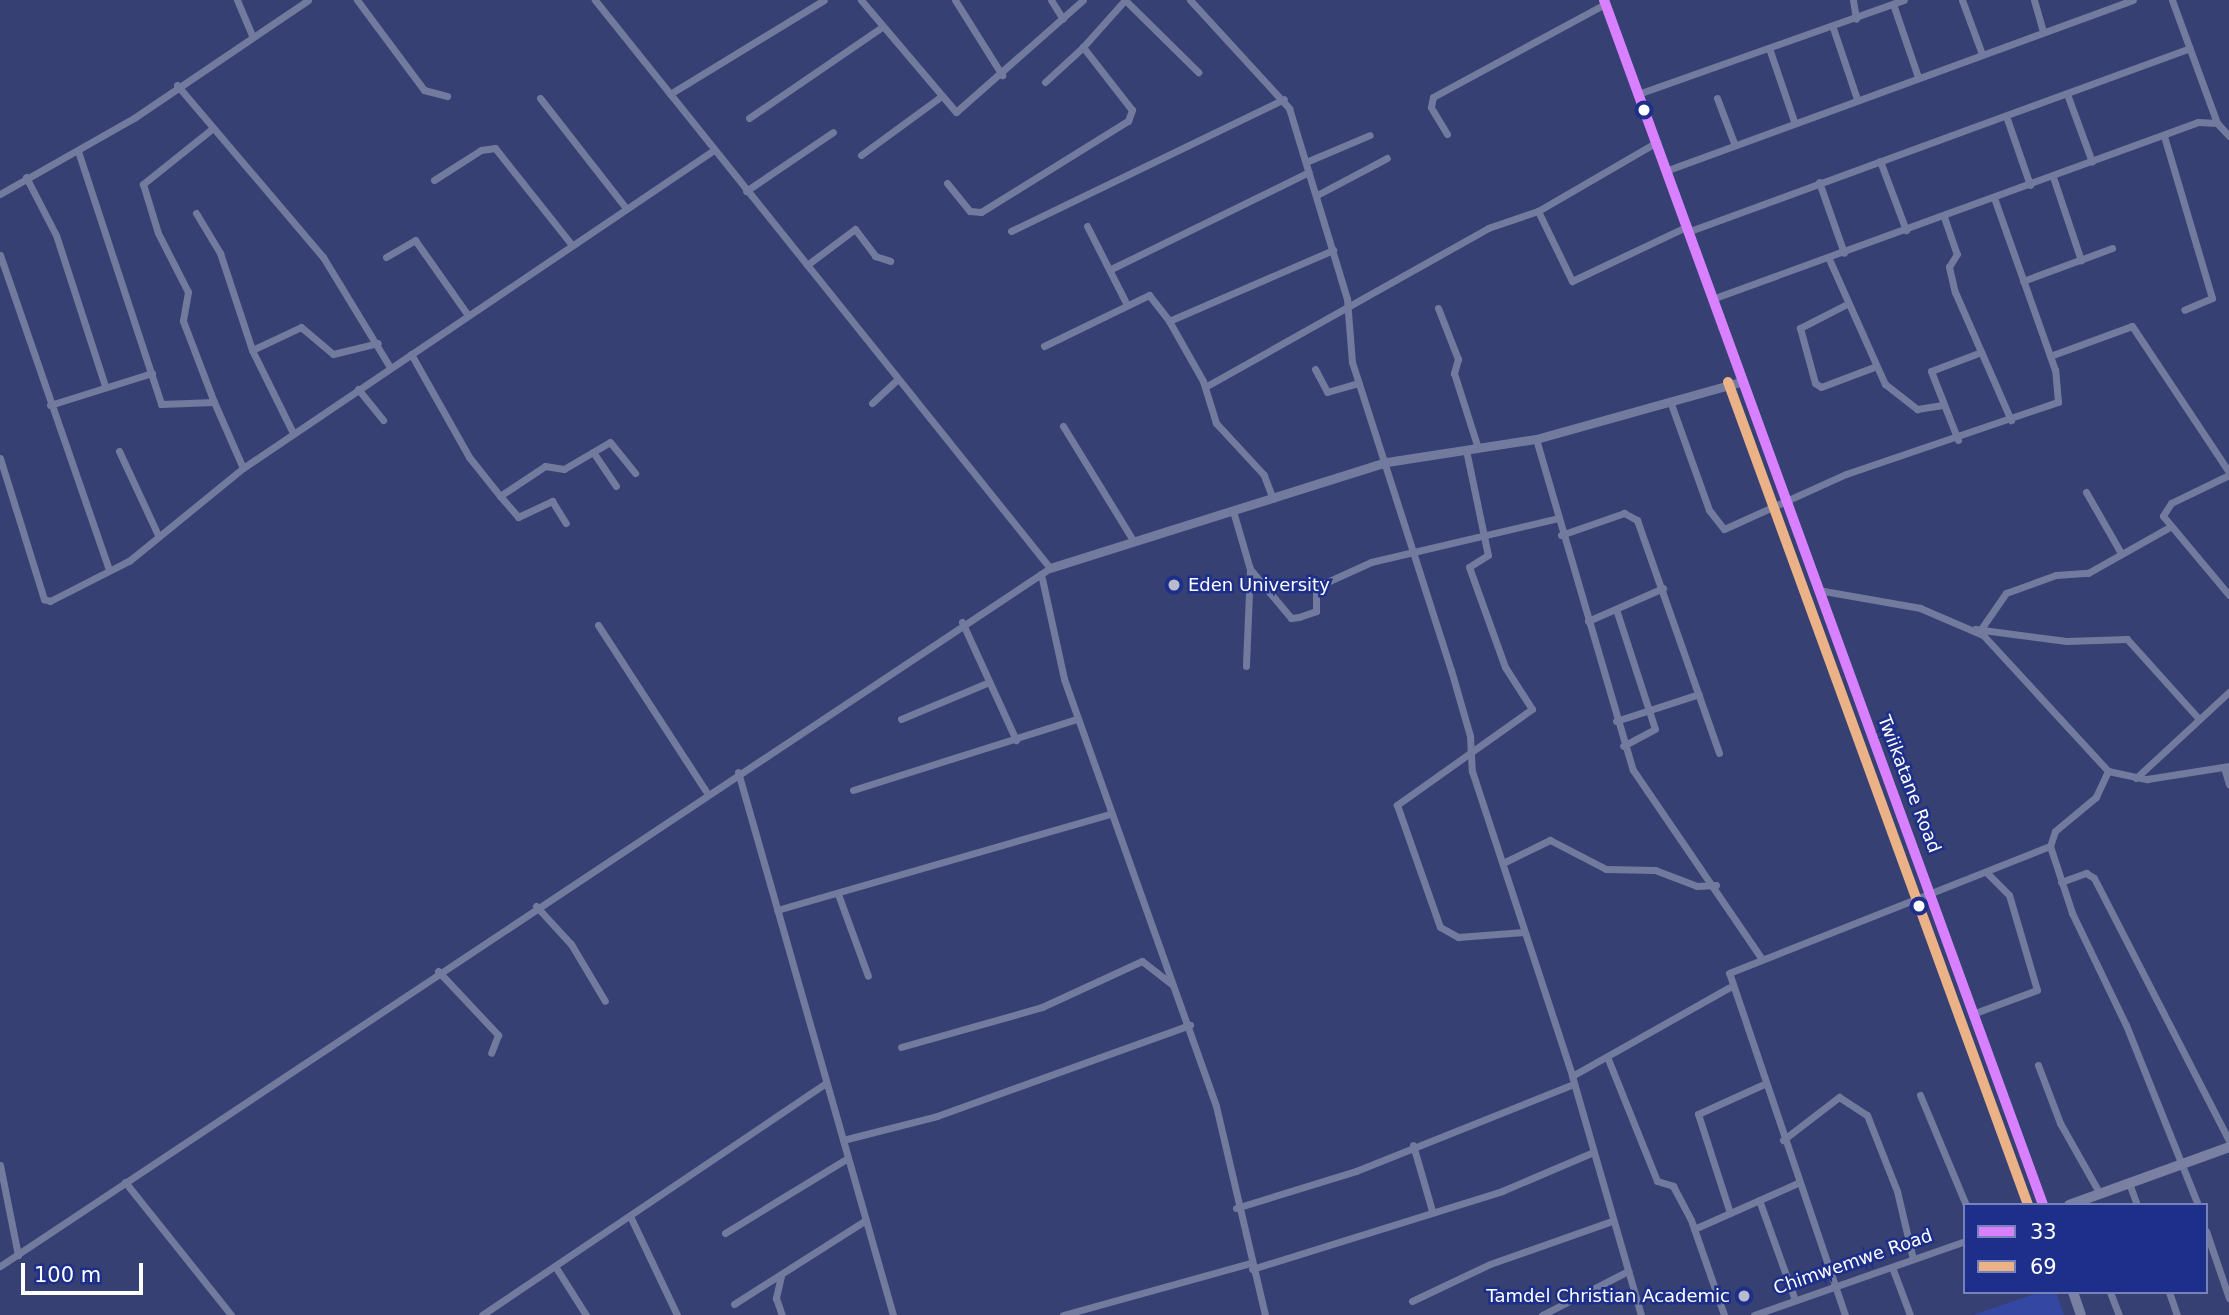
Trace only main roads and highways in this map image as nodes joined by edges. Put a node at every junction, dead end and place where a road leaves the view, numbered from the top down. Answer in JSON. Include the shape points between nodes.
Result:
{"nodes":[{"id":1,"x":2229,"y":1147,"type":"edge"},
{"id":2,"x":2076,"y":1203,"type":"edge"},
{"id":3,"x":2074,"y":1294,"type":"edge"},
{"id":4,"x":2081,"y":1315,"type":"edge"}],
"edges":[{"from":1,"to":2,"type":"main road"},
{"from":3,"to":4,"type":"main road"}]}
